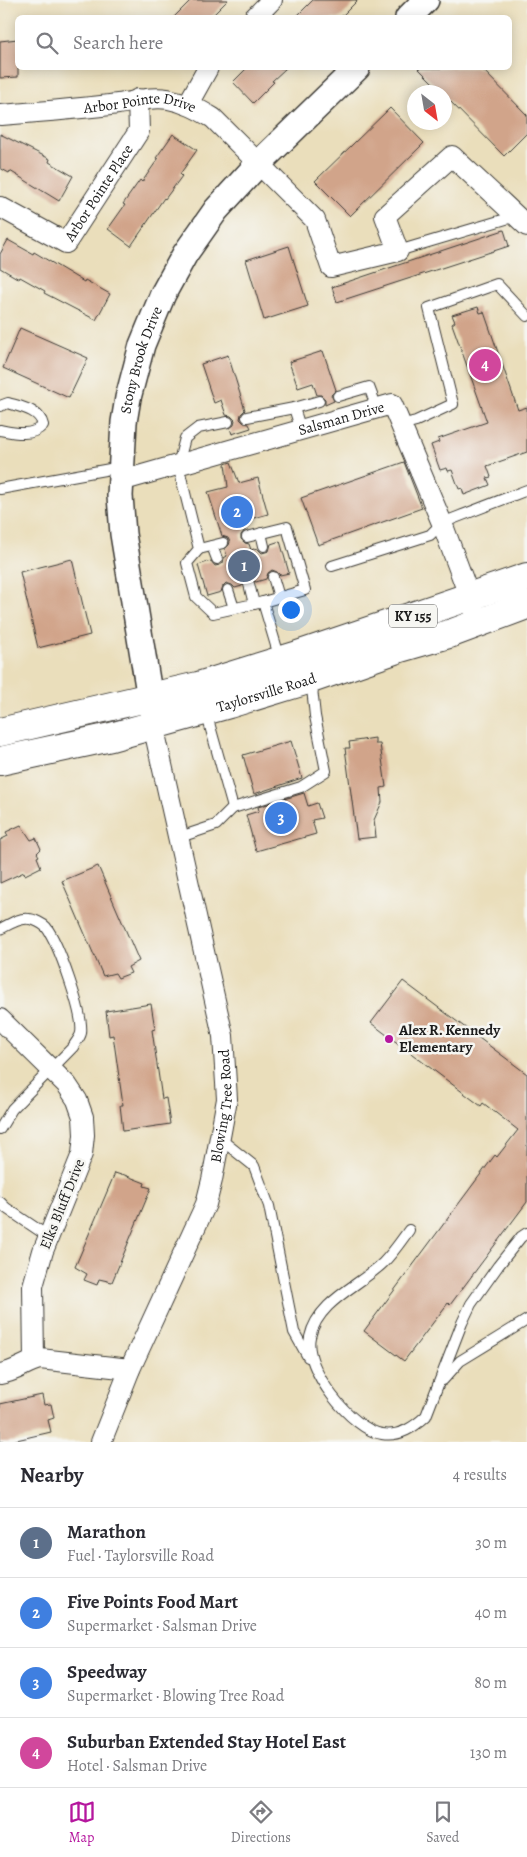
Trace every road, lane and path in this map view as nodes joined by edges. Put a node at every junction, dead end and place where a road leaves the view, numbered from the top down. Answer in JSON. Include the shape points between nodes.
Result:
{"nodes":[{"id":1,"x":272,"y":0,"type":"edge"},
{"id":2,"x":426,"y":0,"type":"edge"},
{"id":3,"x":257,"y":15,"type":"edge"},
{"id":4,"x":411,"y":15,"type":"edge"},
{"id":5,"x":207,"y":70,"type":"edge"},
{"id":6,"x":355,"y":70,"type":"edge"},
{"id":7,"x":138,"y":99,"type":"junction"},
{"id":8,"x":188,"y":104,"type":"junction"},
{"id":9,"x":0,"y":116,"type":"edge"},
{"id":10,"x":259,"y":163,"type":"junction"},
{"id":11,"x":0,"y":207,"type":"edge"},
{"id":12,"x":522,"y":221,"type":"edge"},
{"id":13,"x":398,"y":251,"type":"junction"},
{"id":14,"x":527,"y":316,"type":"edge"},
{"id":15,"x":338,"y":396,"type":"dead end"},
{"id":16,"x":318,"y":401,"type":"dead end"},
{"id":17,"x":0,"y":406,"type":"edge"},
{"id":18,"x":294,"y":408,"type":"junction"},
{"id":19,"x":376,"y":408,"type":"junction"},
{"id":20,"x":248,"y":417,"type":"dead end"},
{"id":21,"x":228,"y":422,"type":"dead end"},
{"id":22,"x":401,"y":425,"type":"junction"},
{"id":23,"x":0,"y":430,"type":"edge"},
{"id":24,"x":301,"y":430,"type":"junction"},
{"id":25,"x":178,"y":465,"type":"junction"},
{"id":26,"x":121,"y":474,"type":"junction"},
{"id":27,"x":0,"y":489,"type":"edge"},
{"id":28,"x":527,"y":490,"type":"edge"},
{"id":29,"x":442,"y":523,"type":"junction"},
{"id":30,"x":261,"y":533,"type":"junction"},
{"id":31,"x":247,"y":537,"type":"dead end"},
{"id":32,"x":223,"y":542,"type":"dead end"},
{"id":33,"x":212,"y":546,"type":"junction"},
{"id":34,"x":264,"y":546,"type":"dead end"},
{"id":35,"x":199,"y":549,"type":"junction"},
{"id":36,"x":217,"y":559,"type":"dead end"},
{"id":37,"x":332,"y":566,"type":"dead end"},
{"id":38,"x":527,"y":576,"type":"edge"},
{"id":39,"x":273,"y":577,"type":"dead end"},
{"id":40,"x":249,"y":584,"type":"dead end"},
{"id":41,"x":228,"y":590,"type":"dead end"},
{"id":42,"x":279,"y":597,"type":"junction"},
{"id":43,"x":470,"y":597,"type":"junction"},
{"id":44,"x":259,"y":603,"type":"junction"},
{"id":45,"x":527,"y":605,"type":"edge"},
{"id":46,"x":234,"y":608,"type":"junction"},
{"id":47,"x":479,"y":623,"type":"junction"},
{"id":48,"x":280,"y":660,"type":"junction"},
{"id":49,"x":311,"y":680,"type":"junction"},
{"id":50,"x":151,"y":698,"type":"junction"},
{"id":51,"x":206,"y":711,"type":"junction"},
{"id":52,"x":153,"y":725,"type":"junction"},
{"id":53,"x":0,"y":732,"type":"edge"},
{"id":54,"x":0,"y":761,"type":"edge"},
{"id":55,"x":233,"y":808,"type":"junction"},
{"id":56,"x":177,"y":838,"type":"junction"},
{"id":57,"x":0,"y":929,"type":"edge"},
{"id":58,"x":0,"y":1019,"type":"edge"},
{"id":59,"x":50,"y":1068,"type":"junction"},
{"id":60,"x":0,"y":1129,"type":"edge"},
{"id":61,"x":219,"y":1138,"type":"junction"},
{"id":62,"x":0,"y":1202,"type":"edge"},
{"id":63,"x":409,"y":1230,"type":"dead end"},
{"id":64,"x":527,"y":1233,"type":"edge"},
{"id":65,"x":49,"y":1237,"type":"junction"},
{"id":66,"x":527,"y":1320,"type":"edge"},
{"id":67,"x":34,"y":1360,"type":"junction"},
{"id":68,"x":130,"y":1369,"type":"junction"},
{"id":69,"x":315,"y":1370,"type":"junction"},
{"id":70,"x":0,"y":1374,"type":"edge"},
{"id":71,"x":437,"y":1386,"type":"junction"},
{"id":72,"x":101,"y":1442,"type":"edge"}],
"edges":[{"from":1,"to":3,"type":"street"},
{"from":2,"to":4,"type":"street"},
{"from":5,"to":8,"type":"street"},
{"from":6,"to":10,"type":"street","name":"Stony Brook Drive"},
{"from":7,"to":8,"type":"street","name":"Arbor Pointe Drive","via":[[166,99]]},
{"from":7,"to":9,"type":"street","name":"Arbor Pointe Drive","via":[[120,104]]},
{"from":7,"to":11,"type":"street","name":"Arbor Pointe Place","via":[[139,131],[66,242]]},
{"from":8,"to":10,"type":"street","name":"Arbor Pointe Drive","via":[[213,118]]},
{"from":10,"to":13,"type":"street","name":"Arbor Pointe Drive","via":[[315,220],[331,267]]},
{"from":10,"to":26,"type":"street","name":"Stony Brook Drive","via":[[216,210],[185,254],[163,294],[142,345],[128,398]]},
{"from":12,"to":13,"type":"lane"},
{"from":12,"to":13,"type":"street","via":[[452,156],[385,216]]},
{"from":14,"to":22,"type":"lane","via":[[498,284],[429,308],[453,404]]},
{"from":15,"to":19,"type":"lane","via":[[369,387]]},
{"from":16,"to":18,"type":"lane"},
{"from":17,"to":23,"type":"lane","via":[[8,402],[36,414],[43,425],[38,431],[23,434]]},
{"from":18,"to":20,"type":"lane"},
{"from":18,"to":24,"type":"lane"},
{"from":19,"to":22,"type":"street","name":"Salsman Drive","via":[[392,404]]},
{"from":19,"to":24,"type":"street","name":"Salsman Drive"},
{"from":21,"to":25,"type":"lane","via":[[198,428],[185,438]]},
{"from":22,"to":29,"type":"street","name":"Salsman Drive"},
{"from":24,"to":25,"type":"street","name":"Salsman Drive"},
{"from":25,"to":26,"type":"street","name":"Salsman Drive"},
{"from":25,"to":35,"type":"lane"},
{"from":26,"to":27,"type":"lane"},
{"from":26,"to":50,"type":"street","name":"Stony Brook Drive","via":[[123,534]]},
{"from":28,"to":29,"type":"lane"},
{"from":29,"to":37,"type":"lane","via":[[430,535]]},
{"from":29,"to":43,"type":"street","name":"Salsman Drive"},
{"from":30,"to":31,"type":"lane"},
{"from":30,"to":34,"type":"lane"},
{"from":30,"to":42,"type":"lane","via":[[287,527],[303,581],[305,590]]},
{"from":32,"to":33,"type":"lane"},
{"from":33,"to":35,"type":"lane"},
{"from":33,"to":36,"type":"lane"},
{"from":35,"to":46,"type":"lane","via":[[187,564],[196,597],[213,613]]},
{"from":38,"to":43,"type":"main road","name":"Taylorsville Road","number":"KY 155"},
{"from":39,"to":42,"type":"lane"},
{"from":40,"to":44,"type":"lane"},
{"from":41,"to":46,"type":"lane"},
{"from":42,"to":44,"type":"lane"},
{"from":43,"to":47,"type":"street","name":"Salsman Drive"},
{"from":43,"to":48,"type":"main road","name":"Taylorsville Road","number":"KY 155"},
{"from":44,"to":46,"type":"lane"},
{"from":44,"to":48,"type":"lane"},
{"from":45,"to":47,"type":"main road","name":"Taylorsville Road","number":"KY 155"},
{"from":47,"to":49,"type":"main road","name":"Taylorsville Road","number":"KY 155"},
{"from":48,"to":50,"type":"main road","name":"Taylorsville Road","number":"KY 155"},
{"from":49,"to":51,"type":"main road","name":"Taylorsville Road","number":"KY 155"},
{"from":49,"to":55,"type":"lane","via":[[326,772],[301,787]]},
{"from":50,"to":52,"type":"street","name":"Stony Brook Drive"},
{"from":50,"to":53,"type":"main road","name":"Taylorsville Road","number":"KY 155"},
{"from":51,"to":52,"type":"main road","name":"Taylorsville Road","number":"KY 155"},
{"from":51,"to":55,"type":"lane"},
{"from":52,"to":54,"type":"main road","name":"Taylorsville Road","number":"KY 155"},
{"from":52,"to":56,"type":"street","name":"Blowing Tree Road"},
{"from":55,"to":56,"type":"lane","via":[[216,825]]},
{"from":56,"to":61,"type":"street","name":"Blowing Tree Road","via":[[223,1036],[227,1099]]},
{"from":57,"to":59,"type":"lane","via":[[28,918],[45,925],[55,942],[78,1006],[81,1035]]},
{"from":58,"to":59,"type":"street","name":"Elks Bluff Drive"},
{"from":59,"to":60,"type":"lane","via":[[12,1109]]},
{"from":59,"to":65,"type":"street","name":"Elks Bluff Drive","via":[[77,1100],[83,1117],[84,1135],[82,1154]]},
{"from":61,"to":68,"type":"street","name":"Blowing Tree Road","via":[[206,1204]]},
{"from":61,"to":69,"type":"lane","via":[[254,1166],[269,1206],[294,1332]]},
{"from":62,"to":65,"type":"lane"},
{"from":63,"to":69,"type":"lane","via":[[383,1262],[337,1298],[317,1321],[309,1339]]},
{"from":64,"to":71,"type":"lane","via":[[471,1304]]},
{"from":65,"to":67,"type":"street","name":"Elks Bluff Drive","via":[[33,1286]]},
{"from":66,"to":71,"type":"lane","via":[[460,1361]]},
{"from":67,"to":68,"type":"street"},
{"from":67,"to":70,"type":"street"},
{"from":68,"to":72,"type":"street","name":"Blowing Tree Road"},
{"from":69,"to":71,"type":"lane","via":[[327,1390],[357,1422],[383,1434],[399,1433],[416,1426],[426,1416]]}]}
